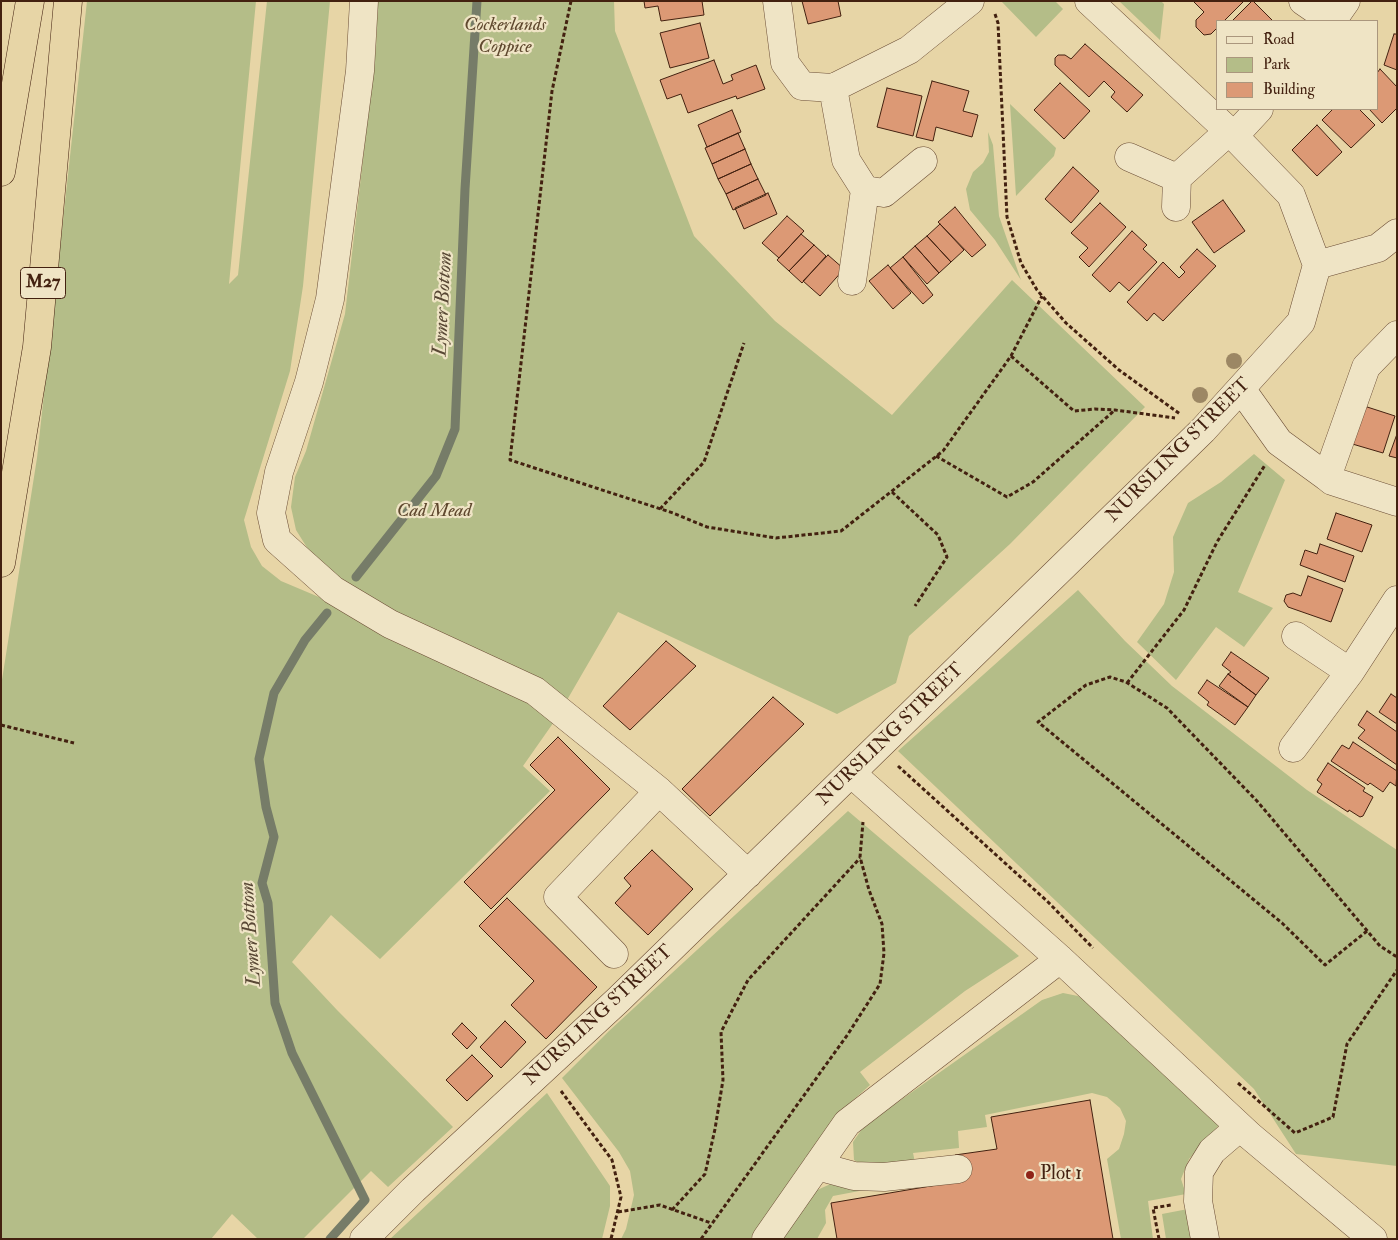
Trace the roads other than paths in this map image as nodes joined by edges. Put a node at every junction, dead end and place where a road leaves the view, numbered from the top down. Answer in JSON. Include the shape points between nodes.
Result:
{"nodes":[{"id":1,"x":30,"y":1,"type":"edge"},
{"id":2,"x":68,"y":1,"type":"edge"},
{"id":3,"x":364,"y":1,"type":"edge"},
{"id":4,"x":777,"y":1,"type":"edge"},
{"id":5,"x":1089,"y":1,"type":"edge"},
{"id":6,"x":1303,"y":1,"type":"edge"},
{"id":7,"x":1346,"y":1,"type":"edge"},
{"id":8,"x":981,"y":5,"type":"edge"},
{"id":9,"x":1331,"y":20,"type":"edge"},
{"id":10,"x":1333,"y":20,"type":"edge"},
{"id":11,"x":833,"y":88,"type":"junction"},
{"id":12,"x":1258,"y":110,"type":"edge"},
{"id":13,"x":1232,"y":134,"type":"junction"},
{"id":14,"x":1129,"y":157,"type":"dead end"},
{"id":15,"x":923,"y":161,"type":"dead end"},
{"id":16,"x":1,"y":172,"type":"edge"},
{"id":17,"x":1177,"y":178,"type":"junction"},
{"id":18,"x":865,"y":190,"type":"junction"},
{"id":19,"x":1176,"y":207,"type":"dead end"},
{"id":20,"x":1397,"y":234,"type":"edge"},
{"id":21,"x":1317,"y":265,"type":"junction"},
{"id":22,"x":852,"y":281,"type":"dead end"},
{"id":23,"x":1397,"y":335,"type":"edge"},
{"id":24,"x":1242,"y":390,"type":"junction"},
{"id":25,"x":1327,"y":477,"type":"junction"},
{"id":26,"x":1397,"y":502,"type":"edge"},
{"id":27,"x":1,"y":563,"type":"edge"},
{"id":28,"x":1397,"y":600,"type":"edge"},
{"id":29,"x":1296,"y":636,"type":"dead end"},
{"id":30,"x":1350,"y":672,"type":"junction"},
{"id":31,"x":1293,"y":748,"type":"dead end"},
{"id":32,"x":859,"y":780,"type":"junction"},
{"id":33,"x":660,"y":791,"type":"junction"},
{"id":34,"x":748,"y":874,"type":"junction"},
{"id":35,"x":614,"y":954,"type":"dead end"},
{"id":36,"x":1060,"y":959,"type":"junction"},
{"id":37,"x":1240,"y":1127,"type":"junction"},
{"id":38,"x":817,"y":1166,"type":"junction"},
{"id":39,"x":958,"y":1169,"type":"dead end"},
{"id":40,"x":364,"y":1239,"type":"edge"},
{"id":41,"x":766,"y":1239,"type":"edge"},
{"id":42,"x":1205,"y":1239,"type":"edge"},
{"id":43,"x":1373,"y":1239,"type":"edge"}],
"edges":[{"from":1,"to":16,"type":"highway"},
{"from":2,"to":27,"type":"highway","number":"M27","via":[[37,347]]},
{"from":3,"to":33,"type":"street","via":[[360,71],[330,299],[309,382],[279,472],[272,513],[273,531],[277,540],[333,590],[390,624],[535,691]]},
{"from":4,"to":11,"type":"street","via":[[785,63],[802,86]]},
{"from":5,"to":13,"type":"street"},
{"from":6,"to":9,"type":"street"},
{"from":7,"to":10,"type":"street"},
{"from":8,"to":11,"type":"street","via":[[909,50]]},
{"from":11,"to":18,"type":"street","via":[[846,160]]},
{"from":12,"to":13,"type":"street"},
{"from":13,"to":17,"type":"street"},
{"from":13,"to":21,"type":"street","via":[[1291,195]]},
{"from":14,"to":17,"type":"street"},
{"from":15,"to":18,"type":"street","via":[[884,193]]},
{"from":17,"to":19,"type":"street"},
{"from":18,"to":22,"type":"street"},
{"from":20,"to":21,"type":"street","via":[[1378,248]]},
{"from":21,"to":24,"type":"street","name":"NURSLING STREET","via":[[1301,322]]},
{"from":23,"to":25,"type":"street","via":[[1366,367]]},
{"from":24,"to":25,"type":"street","via":[[1279,442]]},
{"from":24,"to":32,"type":"street","name":"NURSLING STREET","via":[[1196,425],[877,748]]},
{"from":25,"to":26,"type":"street"},
{"from":28,"to":30,"type":"street"},
{"from":29,"to":30,"type":"street"},
{"from":30,"to":31,"type":"street"},
{"from":32,"to":34,"type":"street","name":"NURSLING STREET"},
{"from":32,"to":36,"type":"street"},
{"from":33,"to":34,"type":"street"},
{"from":33,"to":35,"type":"street","via":[[558,897]]},
{"from":34,"to":40,"type":"street","name":"NURSLING STREET"},
{"from":36,"to":37,"type":"street"},
{"from":36,"to":38,"type":"street","via":[[847,1123]]},
{"from":37,"to":42,"type":"street","via":[[1212,1151],[1198,1172],[1198,1201]]},
{"from":37,"to":43,"type":"street"},
{"from":38,"to":39,"type":"street","via":[[854,1176],[884,1177]]},
{"from":38,"to":41,"type":"street"}]}
